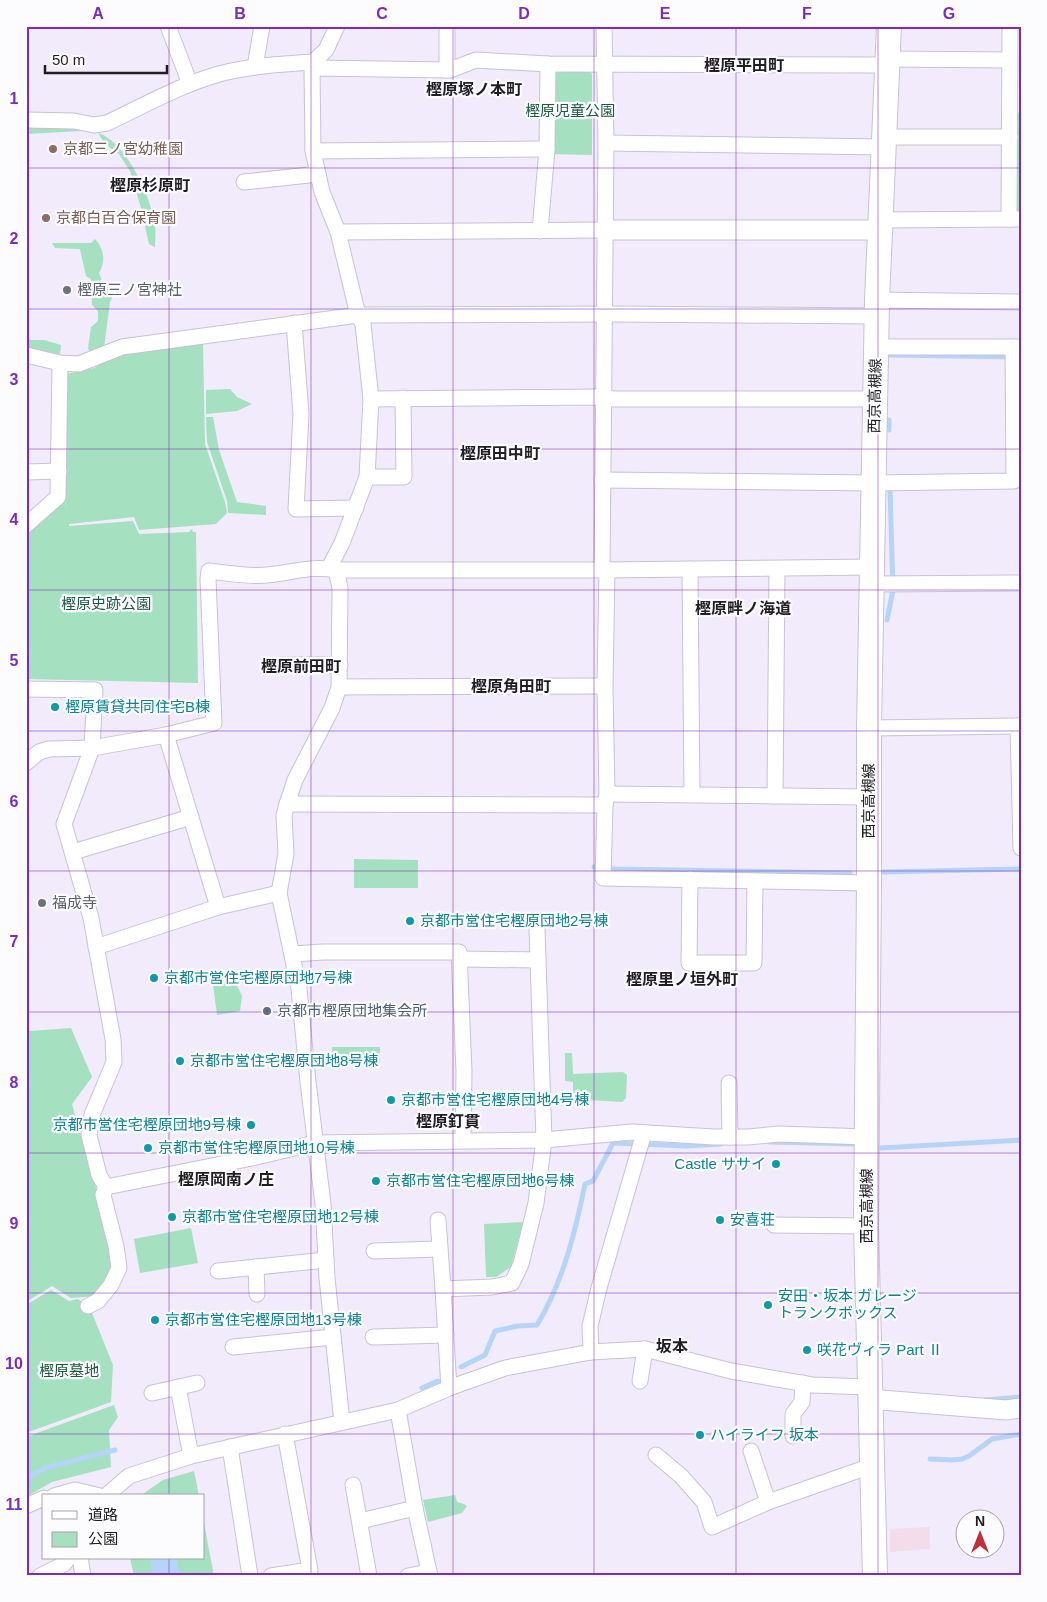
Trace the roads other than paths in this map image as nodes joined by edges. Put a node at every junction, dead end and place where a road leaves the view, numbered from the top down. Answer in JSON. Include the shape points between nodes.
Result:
{"nodes":[{"id":1,"x":168,"y":26,"type":"edge"},
{"id":2,"x":262,"y":26,"type":"edge"},
{"id":3,"x":337,"y":26,"type":"edge"},
{"id":4,"x":446,"y":26,"type":"edge"},
{"id":5,"x":604,"y":26,"type":"edge"},
{"id":6,"x":889,"y":26,"type":"edge"},
{"id":7,"x":1010,"y":26,"type":"edge"},
{"id":8,"x":1009,"y":60,"type":"junction"},
{"id":9,"x":887,"y":62,"type":"junction"},
{"id":10,"x":548,"y":64,"type":"junction"},
{"id":11,"x":605,"y":64,"type":"junction"},
{"id":12,"x":313,"y":65,"type":"junction"},
{"id":13,"x":255,"y":67,"type":"junction"},
{"id":14,"x":447,"y":70,"type":"junction"},
{"id":15,"x":190,"y":84,"type":"junction"},
{"id":16,"x":1015,"y":102,"type":"edge"},
{"id":17,"x":26,"y":120,"type":"edge"},
{"id":18,"x":1010,"y":137,"type":"junction"},
{"id":19,"x":884,"y":142,"type":"junction"},
{"id":20,"x":606,"y":143,"type":"junction"},
{"id":21,"x":548,"y":149,"type":"junction"},
{"id":22,"x":313,"y":151,"type":"junction"},
{"id":23,"x":318,"y":174,"type":"junction"},
{"id":24,"x":244,"y":182,"type":"dead end"},
{"id":25,"x":1015,"y":219,"type":"edge"},
{"id":26,"x":880,"y":225,"type":"junction"},
{"id":27,"x":605,"y":230,"type":"junction"},
{"id":28,"x":540,"y":231,"type":"junction"},
{"id":29,"x":338,"y":232,"type":"junction"},
{"id":30,"x":1021,"y":302,"type":"edge"},
{"id":31,"x":877,"y":308,"type":"junction"},
{"id":32,"x":604,"y":314,"type":"junction"},
{"id":33,"x":358,"y":315,"type":"junction"},
{"id":34,"x":294,"y":323,"type":"junction"},
{"id":35,"x":876,"y":347,"type":"junction"},
{"id":36,"x":1016,"y":352,"type":"edge"},
{"id":37,"x":26,"y":355,"type":"edge"},
{"id":38,"x":60,"y":363,"type":"junction"},
{"id":39,"x":403,"y":398,"type":"junction"},
{"id":40,"x":604,"y":398,"type":"junction"},
{"id":41,"x":371,"y":399,"type":"junction"},
{"id":42,"x":875,"y":399,"type":"junction"},
{"id":43,"x":59,"y":471,"type":"junction"},
{"id":44,"x":26,"y":472,"type":"edge"},
{"id":45,"x":366,"y":477,"type":"junction"},
{"id":46,"x":602,"y":480,"type":"junction"},
{"id":47,"x":874,"y":483,"type":"junction"},
{"id":48,"x":356,"y":508,"type":"junction"},
{"id":49,"x":26,"y":525,"type":"edge"},
{"id":50,"x":333,"y":569,"type":"junction"},
{"id":51,"x":690,"y":569,"type":"junction"},
{"id":52,"x":777,"y":569,"type":"junction"},
{"id":53,"x":604,"y":570,"type":"junction"},
{"id":54,"x":883,"y":580,"type":"junction"},
{"id":55,"x":1021,"y":582,"type":"edge"},
{"id":56,"x":280,"y":665,"type":"dead end"},
{"id":57,"x":340,"y":665,"type":"junction"},
{"id":58,"x":605,"y":686,"type":"junction"},
{"id":59,"x":339,"y":688,"type":"junction"},
{"id":60,"x":26,"y":689,"type":"edge"},
{"id":61,"x":1020,"y":726,"type":"edge"},
{"id":62,"x":869,"y":728,"type":"junction"},
{"id":63,"x":166,"y":736,"type":"junction"},
{"id":64,"x":92,"y":748,"type":"junction"},
{"id":65,"x":26,"y":762,"type":"edge"},
{"id":66,"x":692,"y":794,"type":"junction"},
{"id":67,"x":775,"y":796,"type":"junction"},
{"id":68,"x":869,"y":797,"type":"junction"},
{"id":69,"x":606,"y":800,"type":"junction"},
{"id":70,"x":287,"y":804,"type":"junction"},
{"id":71,"x":191,"y":817,"type":"junction"},
{"id":72,"x":1021,"y":848,"type":"edge"},
{"id":73,"x":73,"y":852,"type":"junction"},
{"id":74,"x":690,"y":879,"type":"junction"},
{"id":75,"x":755,"y":881,"type":"junction"},
{"id":76,"x":869,"y":883,"type":"junction"},
{"id":77,"x":279,"y":893,"type":"junction"},
{"id":78,"x":218,"y":907,"type":"junction"},
{"id":79,"x":537,"y":929,"type":"dead end"},
{"id":80,"x":96,"y":947,"type":"junction"},
{"id":81,"x":293,"y":954,"type":"junction"},
{"id":82,"x":460,"y":959,"type":"junction"},
{"id":83,"x":538,"y":960,"type":"junction"},
{"id":84,"x":729,"y":1084,"type":"dead end"},
{"id":85,"x":644,"y":1133,"type":"junction"},
{"id":86,"x":730,"y":1138,"type":"junction"},
{"id":87,"x":867,"y":1138,"type":"junction"},
{"id":88,"x":463,"y":1140,"type":"junction"},
{"id":89,"x":544,"y":1140,"type":"junction"},
{"id":90,"x":315,"y":1143,"type":"junction"},
{"id":91,"x":106,"y":1187,"type":"junction"},
{"id":92,"x":438,"y":1220,"type":"dead end"},
{"id":93,"x":774,"y":1225,"type":"dead end"},
{"id":94,"x":866,"y":1226,"type":"junction"},
{"id":95,"x":440,"y":1249,"type":"junction"},
{"id":96,"x":374,"y":1251,"type":"dead end"},
{"id":97,"x":326,"y":1260,"type":"junction"},
{"id":98,"x":256,"y":1267,"type":"junction"},
{"id":99,"x":218,"y":1271,"type":"dead end"},
{"id":100,"x":443,"y":1289,"type":"junction"},
{"id":101,"x":257,"y":1294,"type":"dead end"},
{"id":102,"x":88,"y":1306,"type":"dead end"},
{"id":103,"x":446,"y":1335,"type":"junction"},
{"id":104,"x":333,"y":1337,"type":"junction"},
{"id":105,"x":373,"y":1337,"type":"dead end"},
{"id":106,"x":233,"y":1347,"type":"dead end"},
{"id":107,"x":645,"y":1349,"type":"junction"},
{"id":108,"x":591,"y":1352,"type":"junction"},
{"id":109,"x":640,"y":1381,"type":"dead end"},
{"id":110,"x":197,"y":1383,"type":"dead end"},
{"id":111,"x":803,"y":1383,"type":"junction"},
{"id":112,"x":178,"y":1387,"type":"junction"},
{"id":113,"x":449,"y":1388,"type":"junction"},
{"id":114,"x":152,"y":1393,"type":"dead end"},
{"id":115,"x":869,"y":1393,"type":"junction"},
{"id":116,"x":1021,"y":1408,"type":"edge"},
{"id":117,"x":398,"y":1410,"type":"junction"},
{"id":118,"x":342,"y":1422,"type":"junction"},
{"id":119,"x":285,"y":1434,"type":"junction"},
{"id":120,"x":793,"y":1436,"type":"dead end"},
{"id":121,"x":230,"y":1447,"type":"junction"},
{"id":122,"x":751,"y":1451,"type":"dead end"},
{"id":123,"x":656,"y":1455,"type":"dead end"},
{"id":124,"x":191,"y":1456,"type":"junction"},
{"id":125,"x":871,"y":1466,"type":"junction"},
{"id":126,"x":353,"y":1485,"type":"dead end"},
{"id":127,"x":61,"y":1494,"type":"edge"},
{"id":128,"x":92,"y":1494,"type":"edge"},
{"id":129,"x":108,"y":1494,"type":"edge"},
{"id":130,"x":42,"y":1499,"type":"edge"},
{"id":131,"x":768,"y":1502,"type":"junction"},
{"id":132,"x":26,"y":1506,"type":"edge"},
{"id":133,"x":415,"y":1508,"type":"junction"},
{"id":134,"x":360,"y":1521,"type":"junction"},
{"id":135,"x":67,"y":1560,"type":"edge"},
{"id":136,"x":80,"y":1560,"type":"edge"},
{"id":137,"x":429,"y":1574,"type":"edge"},
{"id":138,"x":40,"y":1576,"type":"edge"},
{"id":139,"x":83,"y":1576,"type":"edge"},
{"id":140,"x":250,"y":1576,"type":"edge"},
{"id":141,"x":271,"y":1576,"type":"edge"},
{"id":142,"x":370,"y":1576,"type":"edge"},
{"id":143,"x":408,"y":1576,"type":"edge"},
{"id":144,"x":875,"y":1576,"type":"edge"}],
"edges":[{"from":1,"to":15,"type":"street"},
{"from":2,"to":13,"type":"street"},
{"from":3,"to":12,"type":"street","via":[[326,50]]},
{"from":4,"to":14,"type":"street"},
{"from":5,"to":11,"type":"street"},
{"from":6,"to":9,"type":"main road","name":"西京高槻線"},
{"from":7,"to":8,"type":"street"},
{"from":8,"to":9,"type":"street"},
{"from":8,"to":16,"type":"street"},
{"from":9,"to":11,"type":"street"},
{"from":9,"to":19,"type":"main road","name":"西京高槻線"},
{"from":10,"to":11,"type":"street"},
{"from":10,"to":14,"type":"street","via":[[476,60]]},
{"from":10,"to":21,"type":"street"},
{"from":11,"to":20,"type":"street"},
{"from":12,"to":13,"type":"street","via":[[267,64]]},
{"from":12,"to":14,"type":"street"},
{"from":12,"to":22,"type":"street"},
{"from":13,"to":15,"type":"street"},
{"from":15,"to":17,"type":"street","via":[[107,123]]},
{"from":16,"to":18,"type":"street"},
{"from":18,"to":19,"type":"street"},
{"from":18,"to":25,"type":"street"},
{"from":19,"to":20,"type":"street"},
{"from":19,"to":26,"type":"main road","name":"西京高槻線"},
{"from":20,"to":27,"type":"street"},
{"from":21,"to":22,"type":"street"},
{"from":21,"to":28,"type":"street"},
{"from":22,"to":23,"type":"street"},
{"from":23,"to":24,"type":"street"},
{"from":23,"to":29,"type":"street"},
{"from":25,"to":26,"type":"street"},
{"from":26,"to":27,"type":"street"},
{"from":26,"to":31,"type":"main road","name":"西京高槻線"},
{"from":27,"to":28,"type":"street"},
{"from":27,"to":32,"type":"street"},
{"from":28,"to":29,"type":"street"},
{"from":29,"to":33,"type":"street"},
{"from":30,"to":31,"type":"street"},
{"from":31,"to":32,"type":"street"},
{"from":31,"to":35,"type":"main road","name":"西京高槻線"},
{"from":32,"to":33,"type":"street"},
{"from":32,"to":40,"type":"street"},
{"from":33,"to":34,"type":"street"},
{"from":33,"to":41,"type":"street","via":[[363,324]]},
{"from":34,"to":38,"type":"street","via":[[122,347],[79,364]]},
{"from":34,"to":48,"type":"street","via":[[301,414],[296,509]]},
{"from":35,"to":36,"type":"street"},
{"from":35,"to":42,"type":"main road","name":"西京高槻線"},
{"from":36,"to":47,"type":"street","via":[[1014,481]]},
{"from":37,"to":38,"type":"street"},
{"from":38,"to":43,"type":"street"},
{"from":39,"to":40,"type":"street"},
{"from":39,"to":41,"type":"street"},
{"from":39,"to":45,"type":"street","via":[[404,477]]},
{"from":40,"to":42,"type":"street"},
{"from":40,"to":46,"type":"street"},
{"from":41,"to":45,"type":"street"},
{"from":42,"to":47,"type":"main road","name":"西京高槻線"},
{"from":43,"to":44,"type":"street"},
{"from":43,"to":49,"type":"street","via":[[58,497]]},
{"from":45,"to":48,"type":"street"},
{"from":46,"to":47,"type":"street"},
{"from":46,"to":53,"type":"street"},
{"from":47,"to":54,"type":"main road","name":"西京高槻線"},
{"from":48,"to":50,"type":"street"},
{"from":50,"to":53,"type":"street"},
{"from":50,"to":57,"type":"street","via":[[340,588]]},
{"from":50,"to":63,"type":"street","via":[[322,567],[267,575],[209,571],[214,723]]},
{"from":51,"to":52,"type":"street"},
{"from":51,"to":53,"type":"street"},
{"from":51,"to":66,"type":"street"},
{"from":52,"to":54,"type":"street"},
{"from":52,"to":67,"type":"street"},
{"from":53,"to":58,"type":"street"},
{"from":54,"to":55,"type":"street"},
{"from":54,"to":62,"type":"main road","name":"西京高槻線"},
{"from":56,"to":57,"type":"street"},
{"from":57,"to":59,"type":"street"},
{"from":58,"to":59,"type":"street"},
{"from":58,"to":69,"type":"street"},
{"from":59,"to":70,"type":"street","via":[[295,780]]},
{"from":60,"to":64,"type":"street","via":[[95,690]]},
{"from":61,"to":62,"type":"street"},
{"from":61,"to":72,"type":"street"},
{"from":62,"to":68,"type":"main road","name":"西京高槻線"},
{"from":63,"to":64,"type":"street"},
{"from":63,"to":71,"type":"street"},
{"from":64,"to":65,"type":"street","via":[[49,749]]},
{"from":64,"to":73,"type":"street","via":[[64,824]]},
{"from":66,"to":67,"type":"street"},
{"from":66,"to":69,"type":"street"},
{"from":67,"to":68,"type":"street"},
{"from":68,"to":76,"type":"main road","name":"西京高槻線"},
{"from":69,"to":70,"type":"street"},
{"from":69,"to":74,"type":"street","via":[[603,878]]},
{"from":70,"to":77,"type":"street","via":[[284,815],[286,854]]},
{"from":71,"to":73,"type":"street"},
{"from":71,"to":78,"type":"street"},
{"from":73,"to":80,"type":"street"},
{"from":74,"to":75,"type":"street"},
{"from":74,"to":75,"type":"street","via":[[689,964],[754,963]]},
{"from":75,"to":76,"type":"street"},
{"from":76,"to":87,"type":"main road","name":"西京高槻線"},
{"from":77,"to":78,"type":"street"},
{"from":77,"to":81,"type":"street"},
{"from":78,"to":80,"type":"street"},
{"from":79,"to":83,"type":"street"},
{"from":80,"to":91,"type":"street","via":[[113,1039],[114,1062],[92,1115],[89,1135],[99,1175]]},
{"from":81,"to":82,"type":"street","via":[[459,952]]},
{"from":81,"to":90,"type":"street"},
{"from":82,"to":83,"type":"street"},
{"from":82,"to":88,"type":"street"},
{"from":83,"to":89,"type":"street"},
{"from":84,"to":86,"type":"street"},
{"from":85,"to":86,"type":"street"},
{"from":85,"to":89,"type":"street"},
{"from":85,"to":108,"type":"street","via":[[599,1288],[590,1326]]},
{"from":86,"to":87,"type":"street","via":[[779,1134]]},
{"from":87,"to":94,"type":"main road","name":"西京高槻線"},
{"from":88,"to":89,"type":"street"},
{"from":88,"to":90,"type":"street"},
{"from":89,"to":100,"type":"street","via":[[536,1203],[522,1264],[512,1283],[492,1288]]},
{"from":90,"to":91,"type":"street"},
{"from":90,"to":97,"type":"street"},
{"from":91,"to":102,"type":"street","via":[[103,1195],[119,1268],[98,1301]]},
{"from":92,"to":95,"type":"street"},
{"from":93,"to":94,"type":"street"},
{"from":94,"to":115,"type":"main road","name":"西京高槻線"},
{"from":95,"to":96,"type":"street"},
{"from":95,"to":100,"type":"street"},
{"from":97,"to":98,"type":"street"},
{"from":97,"to":104,"type":"street"},
{"from":98,"to":99,"type":"street"},
{"from":98,"to":101,"type":"street"},
{"from":100,"to":103,"type":"street"},
{"from":103,"to":105,"type":"street"},
{"from":103,"to":113,"type":"street"},
{"from":104,"to":106,"type":"street"},
{"from":104,"to":118,"type":"street"},
{"from":107,"to":108,"type":"street"},
{"from":107,"to":109,"type":"street"},
{"from":107,"to":111,"type":"street","via":[[731,1371]]},
{"from":108,"to":113,"type":"street","via":[[505,1368]]},
{"from":110,"to":112,"type":"street"},
{"from":111,"to":115,"type":"street"},
{"from":111,"to":120,"type":"street","via":[[802,1402],[793,1414]]},
{"from":112,"to":114,"type":"street"},
{"from":112,"to":124,"type":"street"},
{"from":113,"to":117,"type":"street"},
{"from":115,"to":116,"type":"street","via":[[1006,1410]]},
{"from":115,"to":125,"type":"main road","name":"西京高槻線"},
{"from":117,"to":118,"type":"street"},
{"from":117,"to":133,"type":"street"},
{"from":118,"to":119,"type":"street"},
{"from":119,"to":121,"type":"street"},
{"from":119,"to":141,"type":"street","via":[[310,1570]]},
{"from":121,"to":124,"type":"street"},
{"from":121,"to":140,"type":"street"},
{"from":122,"to":131,"type":"street"},
{"from":123,"to":131,"type":"street","via":[[704,1502],[712,1527]]},
{"from":124,"to":129,"type":"street","via":[[129,1476]]},
{"from":125,"to":131,"type":"street"},
{"from":125,"to":144,"type":"main road","name":"西京高槻線"},
{"from":126,"to":134,"type":"street"},
{"from":127,"to":128,"type":"street","via":[[75,1490]]},
{"from":130,"to":132,"type":"street"},
{"from":133,"to":134,"type":"street"},
{"from":133,"to":137,"type":"street"},
{"from":134,"to":142,"type":"street"},
{"from":135,"to":138,"type":"street"},
{"from":136,"to":139,"type":"street"},
{"from":137,"to":143,"type":"street"}]}
